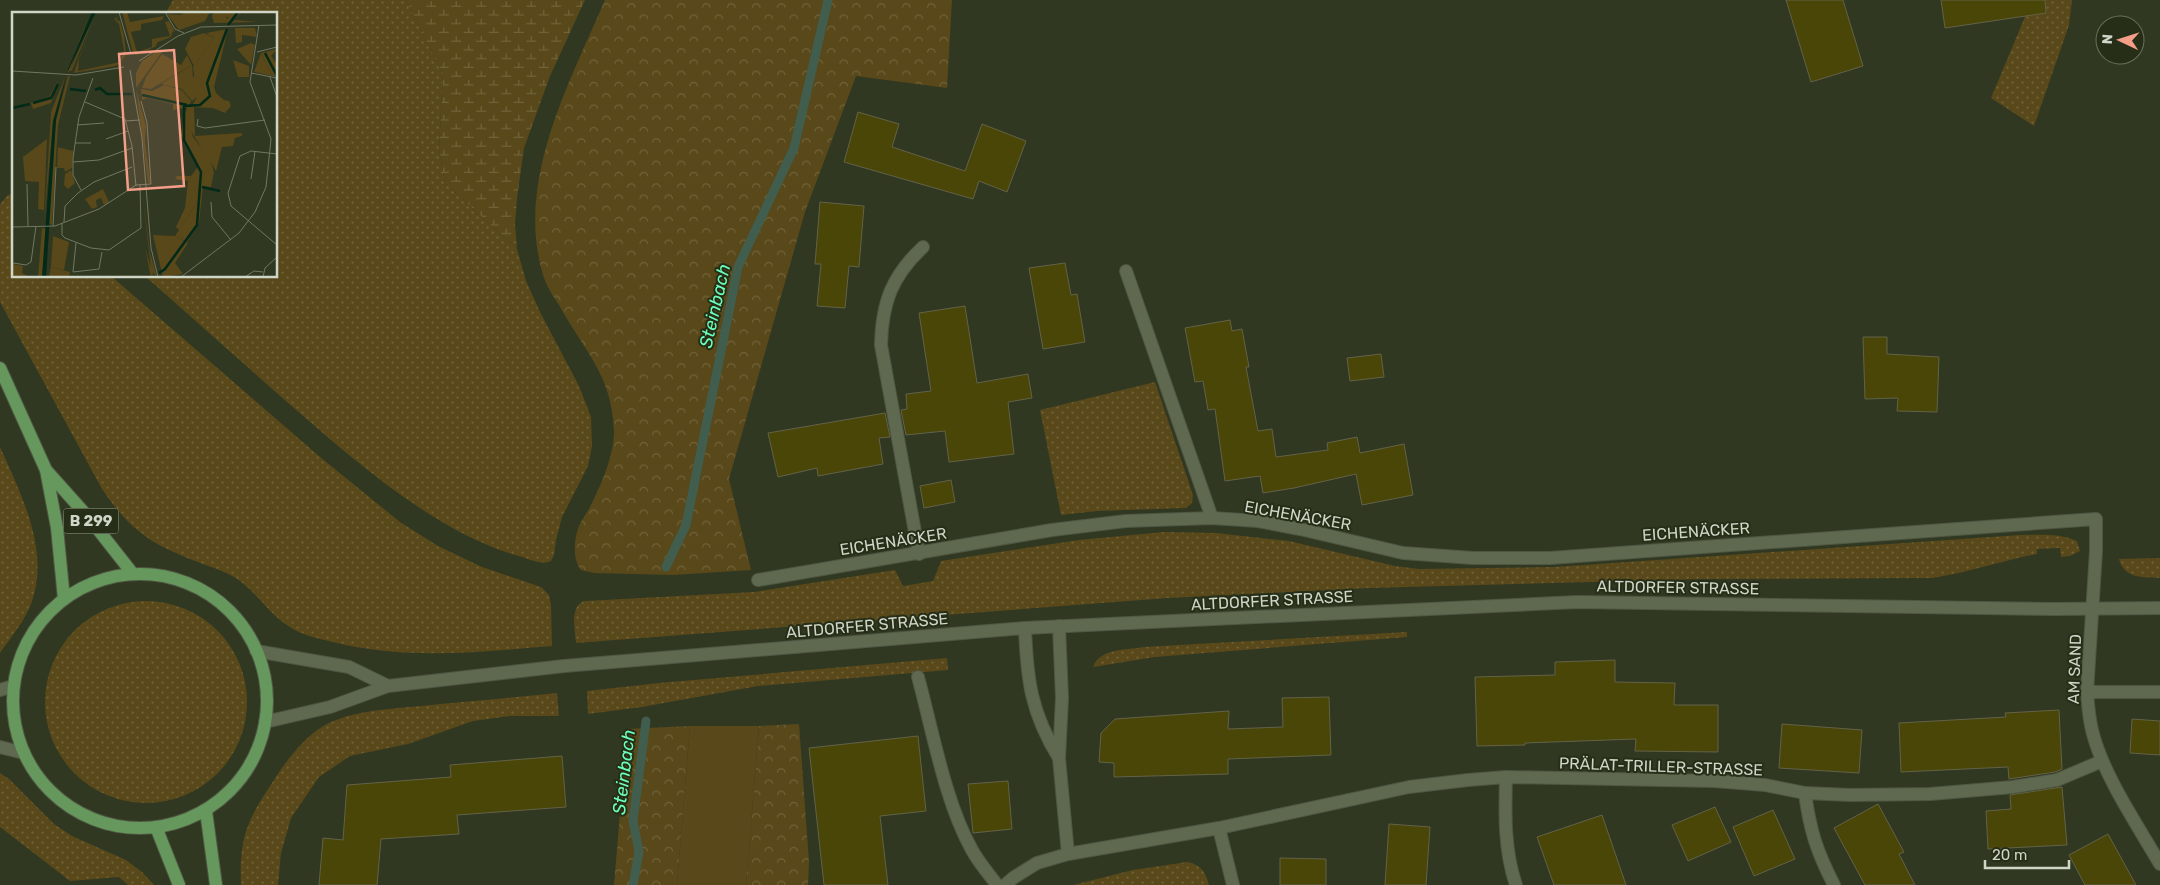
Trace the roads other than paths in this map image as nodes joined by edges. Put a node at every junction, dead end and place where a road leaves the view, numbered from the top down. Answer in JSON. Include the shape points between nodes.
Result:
{"nodes":[{"id":1,"x":923,"y":247,"type":"dead end"},
{"id":2,"x":1126,"y":272,"type":"dead end"},
{"id":3,"x":0,"y":368,"type":"edge"},
{"id":4,"x":46,"y":470,"type":"junction"},
{"id":5,"x":1212,"y":518,"type":"junction"},
{"id":6,"x":919,"y":554,"type":"junction"},
{"id":7,"x":133,"y":574,"type":"junction"},
{"id":8,"x":758,"y":580,"type":"dead end"},
{"id":9,"x":64,"y":599,"type":"junction"},
{"id":10,"x":2160,"y":608,"type":"edge"},
{"id":11,"x":2093,"y":609,"type":"junction"},
{"id":12,"x":1059,"y":626,"type":"junction"},
{"id":13,"x":1025,"y":628,"type":"junction"},
{"id":14,"x":256,"y":652,"type":"junction"},
{"id":15,"x":918,"y":677,"type":"dead end"},
{"id":16,"x":13,"y":686,"type":"junction"},
{"id":17,"x":388,"y":686,"type":"junction"},
{"id":18,"x":0,"y":690,"type":"edge"},
{"id":19,"x":2087,"y":692,"type":"junction"},
{"id":20,"x":2160,"y":692,"type":"edge"},
{"id":21,"x":265,"y":722,"type":"junction"},
{"id":22,"x":0,"y":747,"type":"edge"},
{"id":23,"x":24,"y":753,"type":"junction"},
{"id":24,"x":1058,"y":758,"type":"junction"},
{"id":25,"x":2102,"y":761,"type":"junction"},
{"id":26,"x":1506,"y":777,"type":"junction"},
{"id":27,"x":1805,"y":793,"type":"junction"},
{"id":28,"x":206,"y":811,"type":"junction"},
{"id":29,"x":156,"y":827,"type":"junction"},
{"id":30,"x":1219,"y":828,"type":"junction"},
{"id":31,"x":1068,"y":854,"type":"junction"},
{"id":32,"x":2160,"y":864,"type":"edge"},
{"id":33,"x":179,"y":885,"type":"edge"},
{"id":34,"x":216,"y":885,"type":"edge"},
{"id":35,"x":997,"y":885,"type":"edge"},
{"id":36,"x":1006,"y":885,"type":"edge"},
{"id":37,"x":1233,"y":885,"type":"edge"},
{"id":38,"x":1516,"y":885,"type":"edge"},
{"id":39,"x":1834,"y":885,"type":"edge"}],
"edges":[{"from":1,"to":6,"type":"street","via":[[896,278],[882,322],[881,345]]},
{"from":2,"to":5,"type":"street"},
{"from":3,"to":4,"type":"main road","number":"B 299"},
{"from":4,"to":7,"type":"main road","number":"B 299"},
{"from":4,"to":9,"type":"main road","number":"B 299","via":[[57,528]]},
{"from":5,"to":6,"type":"street","name":"EICHENÄCKER","via":[[1126,521],[1052,530]]},
{"from":5,"to":11,"type":"street","name":"EICHENÄCKER","via":[[1258,521],[1403,553],[1473,558],[1550,558],[2096,519]]},
{"from":6,"to":8,"type":"street","name":"EICHENÄCKER"},
{"from":7,"to":9,"type":"main road","via":[[97,582]]},
{"from":7,"to":14,"type":"main road","via":[[172,578],[207,593],[236,618]]},
{"from":9,"to":16,"type":"main road","via":[[31,635]]},
{"from":10,"to":11,"type":"street","name":"ALTDORFER STRASSE"},
{"from":11,"to":12,"type":"street","name":"ALTDORFER STRASSE","via":[[1577,602]]},
{"from":11,"to":19,"type":"street","name":"AM SAND"},
{"from":12,"to":13,"type":"street","name":"ALTDORFER STRASSE"},
{"from":12,"to":24,"type":"street","via":[[1062,698]]},
{"from":13,"to":17,"type":"street","name":"ALTDORFER STRASSE","via":[[574,665]]},
{"from":13,"to":24,"type":"street","via":[[1031,694]]},
{"from":14,"to":17,"type":"street","via":[[349,668]]},
{"from":14,"to":21,"type":"main road","via":[[266,683]]},
{"from":15,"to":35,"type":"street","via":[[960,826],[973,852]]},
{"from":16,"to":18,"type":"street"},
{"from":16,"to":23,"type":"main road","via":[[14,718]]},
{"from":17,"to":21,"type":"street","name":"ALTDORFER STRASSE","via":[[330,707]]},
{"from":19,"to":20,"type":"street"},
{"from":19,"to":25,"type":"street","name":"AM SAND","via":[[2092,733]]},
{"from":21,"to":28,"type":"main road","via":[[257,753],[242,779]]},
{"from":22,"to":23,"type":"street"},
{"from":23,"to":29,"type":"main road","via":[[46,786],[77,812],[114,826]]},
{"from":24,"to":31,"type":"street"},
{"from":25,"to":27,"type":"street","name":"PRÄLAT-TRILLER-STRASSE","via":[[2057,780],[2013,787],[1930,794]]},
{"from":25,"to":32,"type":"street","name":"AM SAND"},
{"from":26,"to":27,"type":"street","name":"PRÄLAT-TRILLER-STRASSE","via":[[1714,781],[1765,785]]},
{"from":26,"to":30,"type":"street","name":"PRÄLAT-TRILLER-STRASSE","via":[[1409,787]]},
{"from":26,"to":38,"type":"street","via":[[1505,821]]},
{"from":27,"to":39,"type":"street","via":[[1814,842]]},
{"from":28,"to":29,"type":"main road"},
{"from":28,"to":34,"type":"main road"},
{"from":29,"to":33,"type":"main road"},
{"from":30,"to":31,"type":"street","name":"PRÄLAT-TRILLER-STRASSE"},
{"from":30,"to":37,"type":"street"},
{"from":31,"to":36,"type":"street","name":"PRÄLAT-TRILLER-STRASSE","via":[[1037,863]]}]}
